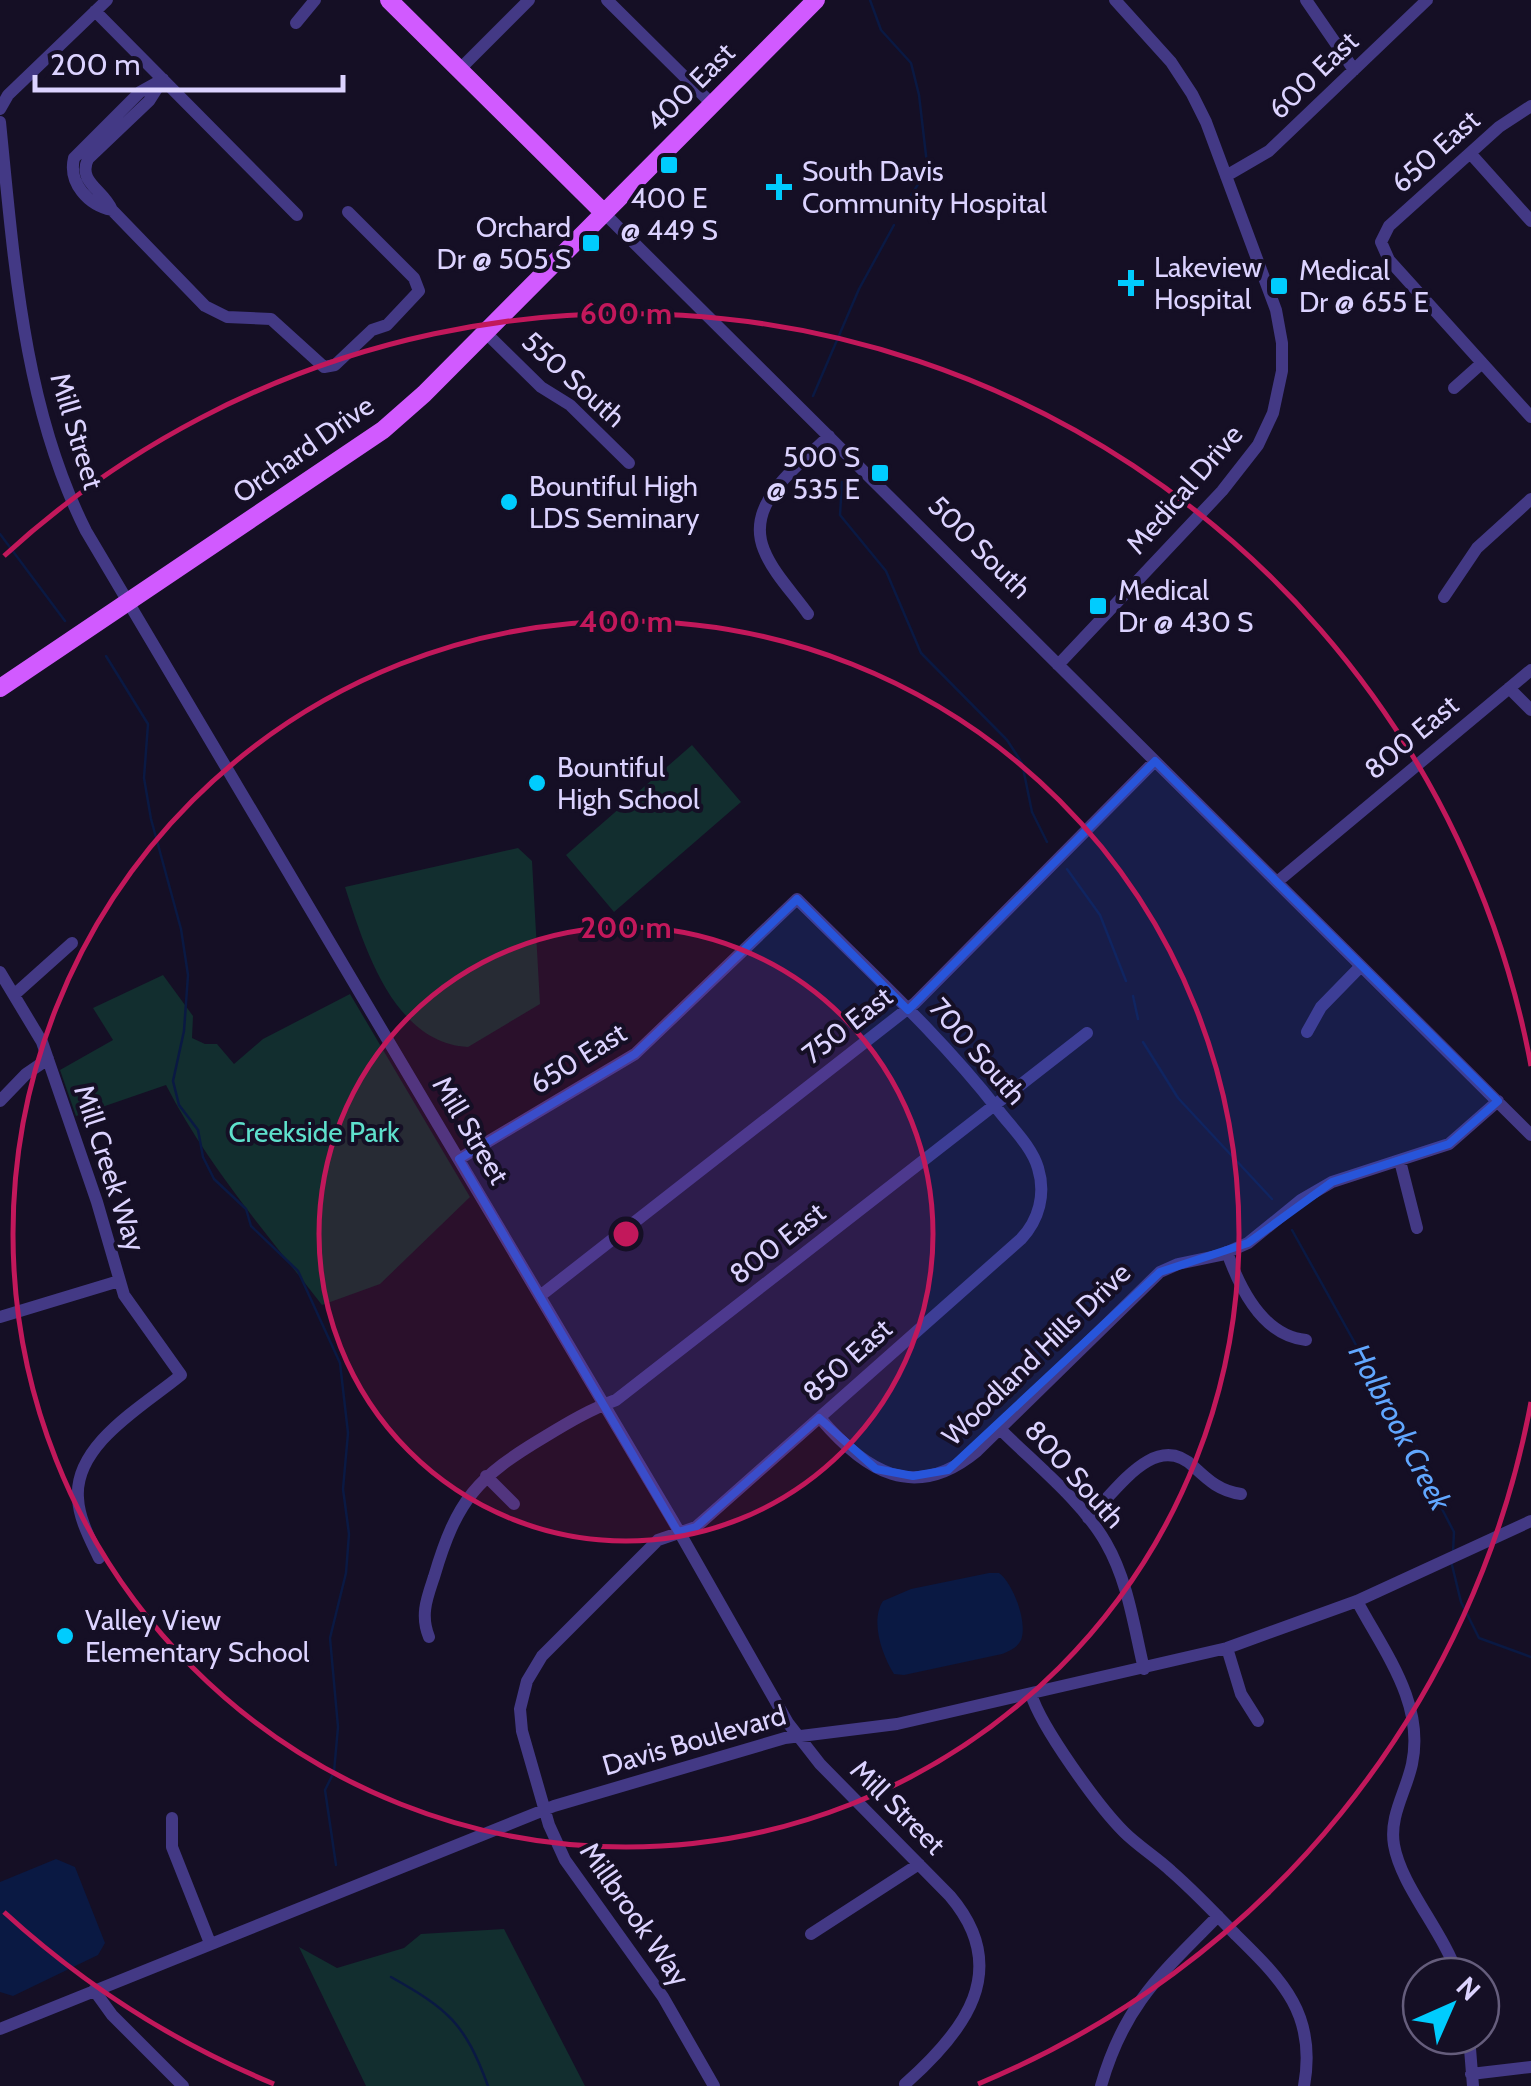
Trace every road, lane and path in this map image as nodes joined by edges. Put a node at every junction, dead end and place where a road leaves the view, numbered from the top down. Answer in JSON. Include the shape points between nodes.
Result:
{"nodes":[{"id":1,"x":107,"y":0,"type":"edge"},
{"id":2,"x":315,"y":0,"type":"edge"},
{"id":3,"x":388,"y":0,"type":"edge"},
{"id":4,"x":529,"y":0,"type":"edge"},
{"id":5,"x":607,"y":0,"type":"edge"},
{"id":6,"x":816,"y":0,"type":"edge"},
{"id":7,"x":1114,"y":0,"type":"edge"},
{"id":8,"x":1306,"y":0,"type":"edge"},
{"id":9,"x":1427,"y":0,"type":"edge"},
{"id":10,"x":96,"y":11,"type":"junction"},
{"id":11,"x":296,"y":23,"type":"dead end"},
{"id":12,"x":459,"y":70,"type":"junction"},
{"id":13,"x":1354,"y":70,"type":"junction"},
{"id":14,"x":163,"y":79,"type":"junction"},
{"id":15,"x":712,"y":104,"type":"junction"},
{"id":16,"x":1531,"y":106,"type":"edge"},
{"id":17,"x":0,"y":109,"type":"edge"},
{"id":18,"x":0,"y":122,"type":"edge"},
{"id":19,"x":1470,"y":153,"type":"junction"},
{"id":20,"x":1226,"y":176,"type":"junction"},
{"id":21,"x":348,"y":212,"type":"dead end"},
{"id":22,"x":604,"y":213,"type":"junction"},
{"id":23,"x":298,"y":215,"type":"dead end"},
{"id":24,"x":1531,"y":220,"type":"edge"},
{"id":25,"x":485,"y":332,"type":"junction"},
{"id":26,"x":1482,"y":363,"type":"junction"},
{"id":27,"x":1454,"y":388,"type":"dead end"},
{"id":28,"x":1531,"y":417,"type":"edge"},
{"id":29,"x":829,"y":436,"type":"junction"},
{"id":30,"x":629,"y":463,"type":"dead end"},
{"id":31,"x":1531,"y":498,"type":"edge"},
{"id":32,"x":1444,"y":597,"type":"dead end"},
{"id":33,"x":130,"y":601,"type":"junction"},
{"id":34,"x":808,"y":614,"type":"dead end"},
{"id":35,"x":1058,"y":664,"type":"junction"},
{"id":36,"x":1531,"y":670,"type":"edge"},
{"id":37,"x":0,"y":688,"type":"edge"},
{"id":38,"x":1510,"y":688,"type":"junction"},
{"id":39,"x":1531,"y":710,"type":"edge"},
{"id":40,"x":1155,"y":761,"type":"junction"},
{"id":41,"x":1277,"y":882,"type":"junction"},
{"id":42,"x":797,"y":899,"type":"joint"},
{"id":43,"x":72,"y":943,"type":"dead end"},
{"id":44,"x":1361,"y":966,"type":"junction"},
{"id":45,"x":0,"y":972,"type":"edge"},
{"id":46,"x":15,"y":994,"type":"junction"},
{"id":47,"x":908,"y":1009,"type":"junction"},
{"id":48,"x":1307,"y":1032,"type":"dead end"},
{"id":49,"x":1087,"y":1034,"type":"dead end"},
{"id":50,"x":48,"y":1060,"type":"junction"},
{"id":51,"x":0,"y":1101,"type":"edge"},
{"id":52,"x":1498,"y":1101,"type":"junction"},
{"id":53,"x":995,"y":1106,"type":"junction"},
{"id":54,"x":1531,"y":1134,"type":"edge"},
{"id":55,"x":459,"y":1159,"type":"junction"},
{"id":56,"x":1400,"y":1161,"type":"junction"},
{"id":57,"x":1038,"y":1213,"type":"joint"},
{"id":58,"x":1417,"y":1228,"type":"dead end"},
{"id":59,"x":1227,"y":1252,"type":"junction"},
{"id":60,"x":119,"y":1280,"type":"junction"},
{"id":61,"x":540,"y":1296,"type":"junction"},
{"id":62,"x":0,"y":1318,"type":"edge"},
{"id":63,"x":1306,"y":1340,"type":"dead end"},
{"id":64,"x":604,"y":1404,"type":"junction"},
{"id":65,"x":820,"y":1418,"type":"junction"},
{"id":66,"x":1000,"y":1429,"type":"junction"},
{"id":67,"x":486,"y":1476,"type":"junction"},
{"id":68,"x":1241,"y":1494,"type":"dead end"},
{"id":69,"x":514,"y":1504,"type":"dead end"},
{"id":70,"x":1088,"y":1518,"type":"junction"},
{"id":71,"x":1531,"y":1522,"type":"edge"},
{"id":72,"x":678,"y":1532,"type":"junction"},
{"id":73,"x":99,"y":1558,"type":"dead end"},
{"id":74,"x":1357,"y":1601,"type":"junction"},
{"id":75,"x":429,"y":1637,"type":"dead end"},
{"id":76,"x":1227,"y":1648,"type":"junction"},
{"id":77,"x":1144,"y":1669,"type":"junction"},
{"id":78,"x":1031,"y":1694,"type":"junction"},
{"id":79,"x":1258,"y":1721,"type":"dead end"},
{"id":80,"x":798,"y":1736,"type":"junction"},
{"id":81,"x":544,"y":1810,"type":"junction"},
{"id":82,"x":172,"y":1818,"type":"dead end"},
{"id":83,"x":919,"y":1864,"type":"junction"},
{"id":84,"x":1218,"y":1916,"type":"junction"},
{"id":85,"x":811,"y":1934,"type":"dead end"},
{"id":86,"x":210,"y":1944,"type":"junction"},
{"id":87,"x":1450,"y":1956,"type":"edge"},
{"id":88,"x":94,"y":1990,"type":"junction"},
{"id":89,"x":0,"y":2029,"type":"edge"},
{"id":90,"x":1531,"y":2067,"type":"edge"},
{"id":91,"x":1472,"y":2080,"type":"edge"},
{"id":92,"x":175,"y":2083,"type":"edge"},
{"id":93,"x":905,"y":2084,"type":"edge"},
{"id":94,"x":714,"y":2086,"type":"edge"},
{"id":95,"x":1101,"y":2086,"type":"edge"},
{"id":96,"x":1304,"y":2086,"type":"edge"}],
"edges":[{"from":1,"to":10,"type":"street"},
{"from":2,"to":11,"type":"street"},
{"from":3,"to":12,"type":"main road","name":"500 South"},
{"from":4,"to":12,"type":"street"},
{"from":5,"to":15,"type":"street"},
{"from":6,"to":15,"type":"main road","name":"400 East"},
{"from":7,"to":20,"type":"street","name":"Medical Drive","via":[[1186,82]]},
{"from":8,"to":13,"type":"street"},
{"from":9,"to":13,"type":"street","name":"600 East"},
{"from":10,"to":14,"type":"street"},
{"from":10,"to":17,"type":"street"},
{"from":12,"to":22,"type":"main road","name":"500 South"},
{"from":13,"to":20,"type":"street","name":"600 East","via":[[1269,151]]},
{"from":14,"to":21,"type":"street","via":[[149,102],[86,162],[86,178],[205,306],[227,318],[270,319],[328,369],[336,366],[420,291]]},
{"from":14,"to":23,"type":"street"},
{"from":15,"to":22,"type":"main road","name":"400 East"},
{"from":16,"to":19,"type":"street","name":"650 East"},
{"from":18,"to":33,"type":"street","name":"Mill Street","via":[[36,386],[77,513]]},
{"from":19,"to":24,"type":"street"},
{"from":19,"to":26,"type":"street","name":"650 East","via":[[1386,230],[1382,242],[1389,260]]},
{"from":20,"to":35,"type":"street","name":"Medical Drive","via":[[1280,326],[1282,371],[1273,414],[1238,474]]},
{"from":22,"to":25,"type":"main road","name":"Orchard Drive"},
{"from":22,"to":29,"type":"street","name":"500 South"},
{"from":25,"to":30,"type":"street","name":"550 South"},
{"from":25,"to":33,"type":"main road","name":"Orchard Drive","via":[[382,430]]},
{"from":26,"to":27,"type":"street"},
{"from":26,"to":28,"type":"street"},
{"from":29,"to":34,"type":"street","via":[[771,495],[760,526],[768,558]]},
{"from":29,"to":35,"type":"street","name":"500 South"},
{"from":31,"to":32,"type":"street","via":[[1477,548]]},
{"from":33,"to":37,"type":"main road","name":"Orchard Drive"},
{"from":33,"to":55,"type":"street","name":"Mill Street"},
{"from":35,"to":40,"type":"street","name":"500 South"},
{"from":36,"to":38,"type":"street","name":"800 East"},
{"from":38,"to":39,"type":"street"},
{"from":38,"to":41,"type":"street","name":"800 East"},
{"from":40,"to":41,"type":"street","name":"500 South"},
{"from":40,"to":47,"type":"street","name":"750 East"},
{"from":41,"to":44,"type":"street","name":"500 South"},
{"from":42,"to":47,"type":"street","name":"700 South"},
{"from":42,"to":55,"type":"street","name":"650 East","via":[[636,1054]]},
{"from":43,"to":46,"type":"street"},
{"from":44,"to":48,"type":"street","via":[[1325,1002]]},
{"from":44,"to":52,"type":"street","name":"500 South"},
{"from":45,"to":46,"type":"street","name":"Mill Creek Way"},
{"from":46,"to":50,"type":"street","name":"Mill Creek Way"},
{"from":47,"to":53,"type":"street","name":"700 South"},
{"from":47,"to":61,"type":"street","name":"750 East"},
{"from":49,"to":53,"type":"street","name":"800 East"},
{"from":50,"to":51,"type":"street"},
{"from":50,"to":60,"type":"street","name":"Mill Creek Way"},
{"from":52,"to":54,"type":"street","name":"500 South"},
{"from":52,"to":56,"type":"street","name":"Woodland Hills Drive","via":[[1449,1144]]},
{"from":53,"to":57,"type":"street","name":"700 South","via":[[1034,1157],[1042,1191]]},
{"from":53,"to":64,"type":"street","name":"800 East"},
{"from":55,"to":61,"type":"street","name":"Mill Street"},
{"from":56,"to":58,"type":"street"},
{"from":56,"to":59,"type":"street","name":"Woodland Hills Drive","via":[[1320,1188]]},
{"from":57,"to":65,"type":"street","name":"850 East","via":[[1020,1239]]},
{"from":59,"to":63,"type":"street","via":[[1251,1303],[1285,1334]]},
{"from":59,"to":66,"type":"street","name":"Woodland Hills Drive","via":[[1152,1278]]},
{"from":60,"to":62,"type":"street"},
{"from":60,"to":73,"type":"street","name":"Mill Creek Way","via":[[133,1312],[180,1375],[111,1433],[82,1469],[78,1500]]},
{"from":61,"to":64,"type":"street","name":"Mill Street"},
{"from":64,"to":67,"type":"street","name":"800 East"},
{"from":64,"to":72,"type":"street","name":"Mill Street"},
{"from":65,"to":66,"type":"street","name":"Woodland Hills Drive","via":[[860,1460],[903,1476],[948,1470]]},
{"from":65,"to":72,"type":"street","name":"850 East","via":[[696,1527]]},
{"from":66,"to":70,"type":"street","name":"800 South"},
{"from":67,"to":69,"type":"street"},
{"from":67,"to":75,"type":"street","name":"800 East","via":[[445,1539],[423,1616]]},
{"from":68,"to":70,"type":"street","via":[[1218,1488],[1184,1458],[1160,1454]]},
{"from":70,"to":77,"type":"street","name":"800 South","via":[[1120,1574]]},
{"from":71,"to":74,"type":"street","name":"Davis Boulevard"},
{"from":72,"to":80,"type":"street","name":"Mill Street"},
{"from":72,"to":81,"type":"street","name":"Millbrook Way","via":[[658,1540],[531,1672],[520,1720]]},
{"from":74,"to":76,"type":"street","name":"Davis Boulevard"},
{"from":74,"to":87,"type":"street","via":[[1414,1720],[1414,1757],[1393,1830],[1396,1852]]},
{"from":76,"to":77,"type":"street","name":"Davis Boulevard"},
{"from":76,"to":79,"type":"street","via":[[1240,1694]]},
{"from":77,"to":78,"type":"street","name":"Davis Boulevard"},
{"from":78,"to":80,"type":"street","name":"Davis Boulevard","via":[[876,1728]]},
{"from":78,"to":84,"type":"street","via":[[1039,1719],[1114,1821]]},
{"from":80,"to":81,"type":"street","name":"Davis Boulevard"},
{"from":80,"to":83,"type":"street","name":"Mill Street"},
{"from":81,"to":86,"type":"street","name":"Davis Boulevard"},
{"from":81,"to":94,"type":"street","name":"Millbrook Way","via":[[565,1860],[664,1997]]},
{"from":82,"to":86,"type":"street","via":[[172,1847]]},
{"from":83,"to":85,"type":"street"},
{"from":83,"to":93,"type":"street","name":"Mill Street","via":[[965,1916],[978,1974],[958,2032]]},
{"from":84,"to":95,"type":"street","via":[[1140,1997],[1114,2043]]},
{"from":84,"to":96,"type":"street","via":[[1292,1997],[1306,2046]]},
{"from":86,"to":88,"type":"street","name":"Davis Boulevard"},
{"from":88,"to":89,"type":"street","name":"Davis Boulevard"},
{"from":88,"to":92,"type":"street"},
{"from":90,"to":91,"type":"street"}]}
